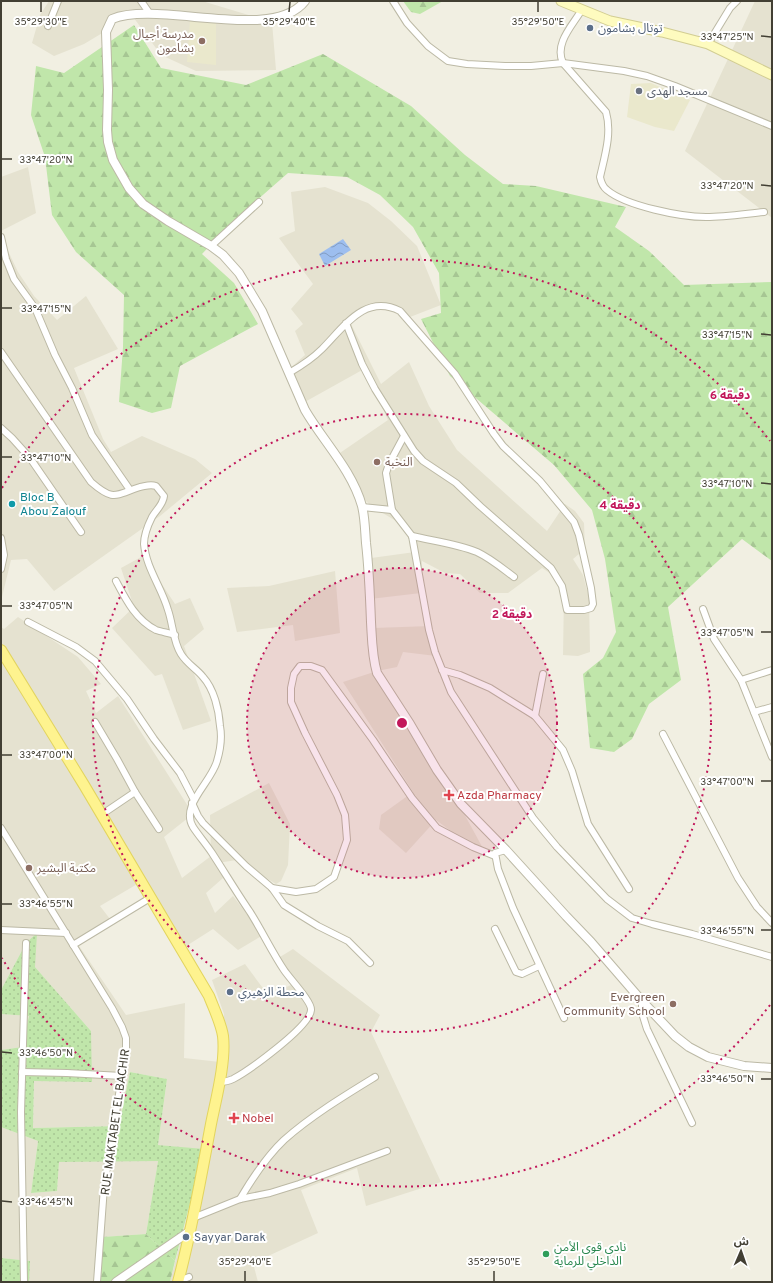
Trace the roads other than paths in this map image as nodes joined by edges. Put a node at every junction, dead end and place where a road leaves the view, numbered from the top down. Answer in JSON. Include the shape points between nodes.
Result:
{"nodes":[{"id":1,"x":58,"y":1,"type":"edge"},
{"id":2,"x":141,"y":1,"type":"edge"},
{"id":3,"x":305,"y":1,"type":"edge"},
{"id":4,"x":393,"y":1,"type":"edge"},
{"id":5,"x":561,"y":1,"type":"edge"},
{"id":6,"x":737,"y":1,"type":"edge"},
{"id":7,"x":148,"y":11,"type":"junction"},
{"id":8,"x":581,"y":11,"type":"junction"},
{"id":9,"x":48,"y":26,"type":"dead end"},
{"id":10,"x":708,"y":44,"type":"junction"},
{"id":11,"x":563,"y":63,"type":"junction"},
{"id":12,"x":772,"y":75,"type":"edge"},
{"id":13,"x":772,"y":126,"type":"edge"},
{"id":14,"x":259,"y":202,"type":"dead end"},
{"id":15,"x":764,"y":212,"type":"dead end"},
{"id":16,"x":1,"y":237,"type":"edge"},
{"id":17,"x":211,"y":246,"type":"junction"},
{"id":18,"x":346,"y":323,"type":"junction"},
{"id":19,"x":1,"y":352,"type":"edge"},
{"id":20,"x":289,"y":373,"type":"junction"},
{"id":21,"x":1,"y":428,"type":"edge"},
{"id":22,"x":404,"y":436,"type":"junction"},
{"id":23,"x":130,"y":490,"type":"junction"},
{"id":24,"x":362,"y":507,"type":"junction"},
{"id":25,"x":392,"y":510,"type":"junction"},
{"id":26,"x":81,"y":532,"type":"dead end"},
{"id":27,"x":412,"y":536,"type":"junction"},
{"id":28,"x":1,"y":538,"type":"edge"},
{"id":29,"x":1,"y":569,"type":"edge"},
{"id":30,"x":514,"y":576,"type":"dead end"},
{"id":31,"x":116,"y":581,"type":"dead end"},
{"id":32,"x":703,"y":609,"type":"dead end"},
{"id":33,"x":28,"y":622,"type":"dead end"},
{"id":34,"x":174,"y":635,"type":"junction"},
{"id":35,"x":1,"y":650,"type":"edge"},
{"id":36,"x":442,"y":670,"type":"junction"},
{"id":37,"x":772,"y":670,"type":"edge"},
{"id":38,"x":543,"y":674,"type":"dead end"},
{"id":39,"x":741,"y":680,"type":"junction"},
{"id":40,"x":772,"y":707,"type":"edge"},
{"id":41,"x":754,"y":712,"type":"junction"},
{"id":42,"x":535,"y":716,"type":"junction"},
{"id":43,"x":95,"y":722,"type":"dead end"},
{"id":44,"x":663,"y":734,"type":"dead end"},
{"id":45,"x":771,"y":753,"type":"edge"},
{"id":46,"x":135,"y":792,"type":"junction"},
{"id":47,"x":193,"y":801,"type":"junction"},
{"id":48,"x":101,"y":815,"type":"junction"},
{"id":49,"x":1,"y":828,"type":"edge"},
{"id":50,"x":159,"y":829,"type":"dead end"},
{"id":51,"x":506,"y":850,"type":"junction"},
{"id":52,"x":495,"y":856,"type":"junction"},
{"id":53,"x":272,"y":888,"type":"junction"},
{"id":54,"x":629,"y":889,"type":"dead end"},
{"id":55,"x":150,"y":898,"type":"junction"},
{"id":56,"x":772,"y":923,"type":"edge"},
{"id":57,"x":495,"y":928,"type":"dead end"},
{"id":58,"x":1,"y":930,"type":"edge"},
{"id":59,"x":66,"y":933,"type":"junction"},
{"id":60,"x":26,"y":943,"type":"dead end"},
{"id":61,"x":74,"y":945,"type":"junction"},
{"id":62,"x":772,"y":957,"type":"edge"},
{"id":63,"x":370,"y":963,"type":"dead end"},
{"id":64,"x":539,"y":966,"type":"junction"},
{"id":65,"x":642,"y":1001,"type":"junction"},
{"id":66,"x":564,"y":1018,"type":"dead end"},
{"id":67,"x":772,"y":1068,"type":"edge"},
{"id":68,"x":22,"y":1072,"type":"junction"},
{"id":69,"x":122,"y":1076,"type":"junction"},
{"id":70,"x":375,"y":1077,"type":"dead end"},
{"id":71,"x":219,"y":1082,"type":"junction"},
{"id":72,"x":692,"y":1123,"type":"dead end"},
{"id":73,"x":387,"y":1151,"type":"dead end"},
{"id":74,"x":240,"y":1199,"type":"junction"},
{"id":75,"x":193,"y":1218,"type":"junction"},
{"id":76,"x":190,"y":1231,"type":"junction"},
{"id":77,"x":24,"y":1282,"type":"edge"},
{"id":78,"x":97,"y":1282,"type":"edge"},
{"id":79,"x":116,"y":1282,"type":"edge"},
{"id":80,"x":182,"y":1282,"type":"edge"}],
"edges":[{"from":1,"to":9,"type":"street"},
{"from":2,"to":7,"type":"street"},
{"from":3,"to":7,"type":"street","via":[[292,12],[266,18],[203,17]]},
{"from":4,"to":11,"type":"street","via":[[407,23],[428,46],[448,61],[505,66]]},
{"from":5,"to":8,"type":"main road"},
{"from":6,"to":10,"type":"street"},
{"from":7,"to":17,"type":"street","via":[[132,12],[112,18],[106,32],[108,142],[121,174],[143,204],[168,222]]},
{"from":8,"to":10,"type":"main road","via":[[610,21]]},
{"from":8,"to":11,"type":"street","via":[[562,42],[560,53]]},
{"from":10,"to":12,"type":"main road"},
{"from":11,"to":13,"type":"street","via":[[647,76]]},
{"from":11,"to":15,"type":"street","via":[[606,112],[609,134],[600,176],[606,190],[639,206],[684,216],[716,217]]},
{"from":14,"to":17,"type":"street"},
{"from":16,"to":23,"type":"street","via":[[14,279],[35,308],[92,435]]},
{"from":17,"to":20,"type":"street","via":[[223,255],[248,288],[262,311]]},
{"from":18,"to":20,"type":"street","via":[[321,350]]},
{"from":18,"to":22,"type":"street","via":[[368,377]]},
{"from":18,"to":22,"type":"street","via":[[368,307],[380,305],[392,307],[407,318],[454,374],[503,446],[540,481],[574,522],[591,588],[591,608],[567,610],[562,586],[551,568],[456,483],[423,461]]},
{"from":19,"to":23,"type":"street","via":[[91,482],[109,495],[120,495]]},
{"from":20,"to":24,"type":"street","via":[[305,410],[341,464]]},
{"from":21,"to":26,"type":"street","via":[[30,458]]},
{"from":22,"to":25,"type":"street","via":[[386,473]]},
{"from":23,"to":34,"type":"street","via":[[153,485],[164,496],[152,518],[144,543],[147,559],[168,608]]},
{"from":24,"to":25,"type":"street"},
{"from":24,"to":51,"type":"street","via":[[372,643],[377,673],[451,791]]},
{"from":25,"to":27,"type":"street"},
{"from":27,"to":30,"type":"street","via":[[477,552]]},
{"from":27,"to":36,"type":"street","via":[[429,630]]},
{"from":28,"to":29,"type":"street","via":[[4,555]]},
{"from":31,"to":34,"type":"street","via":[[136,614],[157,630]]},
{"from":32,"to":39,"type":"street","via":[[714,639]]},
{"from":33,"to":47,"type":"street","via":[[76,647],[95,661],[127,699],[180,773]]},
{"from":34,"to":47,"type":"street","via":[[181,654],[204,678],[214,697],[220,727],[217,762]]},
{"from":35,"to":48,"type":"main road"},
{"from":36,"to":42,"type":"street","via":[[490,688]]},
{"from":36,"to":62,"type":"street","via":[[451,692],[533,818],[607,899],[632,918]]},
{"from":37,"to":39,"type":"street"},
{"from":38,"to":42,"type":"street"},
{"from":39,"to":41,"type":"street"},
{"from":40,"to":41,"type":"street"},
{"from":41,"to":45,"type":"street"},
{"from":42,"to":54,"type":"street","via":[[563,750],[588,824]]},
{"from":43,"to":46,"type":"street"},
{"from":44,"to":56,"type":"street","via":[[735,873],[757,907]]},
{"from":46,"to":48,"type":"street"},
{"from":46,"to":50,"type":"street"},
{"from":47,"to":53,"type":"street","via":[[203,823]]},
{"from":47,"to":71,"type":"street","via":[[189,820],[284,970],[309,1003],[311,1010],[305,1022],[276,1049],[244,1073],[230,1081]]},
{"from":48,"to":55,"type":"main road"},
{"from":49,"to":59,"type":"street","name":"RUE MAKTABET EL BACHIR"},
{"from":51,"to":52,"type":"street","via":[[495,853]]},
{"from":51,"to":65,"type":"street"},
{"from":52,"to":53,"type":"street","via":[[437,828],[412,798],[322,670],[300,666],[294,674],[292,702],[304,733],[345,815],[347,840],[334,877],[316,889],[296,892]]},
{"from":52,"to":64,"type":"street","via":[[513,908]]},
{"from":53,"to":63,"type":"street","via":[[284,905],[348,941]]},
{"from":55,"to":61,"type":"street"},
{"from":55,"to":71,"type":"main road","via":[[216,1012],[223,1036]]},
{"from":57,"to":64,"type":"street","via":[[516,972],[522,974]]},
{"from":58,"to":59,"type":"street"},
{"from":59,"to":61,"type":"street","name":"RUE MAKTABET EL BACHIR"},
{"from":60,"to":68,"type":"street"},
{"from":61,"to":69,"type":"street","name":"RUE MAKTABET EL BACHIR","via":[[122,1027],[126,1038],[126,1051]]},
{"from":64,"to":66,"type":"street"},
{"from":65,"to":67,"type":"street","via":[[675,1036],[708,1058],[744,1066]]},
{"from":65,"to":72,"type":"street","via":[[642,1013],[647,1029]]},
{"from":68,"to":69,"type":"street"},
{"from":68,"to":77,"type":"street"},
{"from":69,"to":78,"type":"street","name":"RUE MAKTABET EL BACHIR","via":[[104,1187]]},
{"from":70,"to":74,"type":"street","via":[[340,1098],[284,1141],[260,1168]]},
{"from":71,"to":75,"type":"main road"},
{"from":73,"to":74,"type":"street","via":[[298,1184]]},
{"from":74,"to":75,"type":"street"},
{"from":75,"to":76,"type":"main road"},
{"from":76,"to":79,"type":"street"},
{"from":76,"to":80,"type":"main road"}]}
